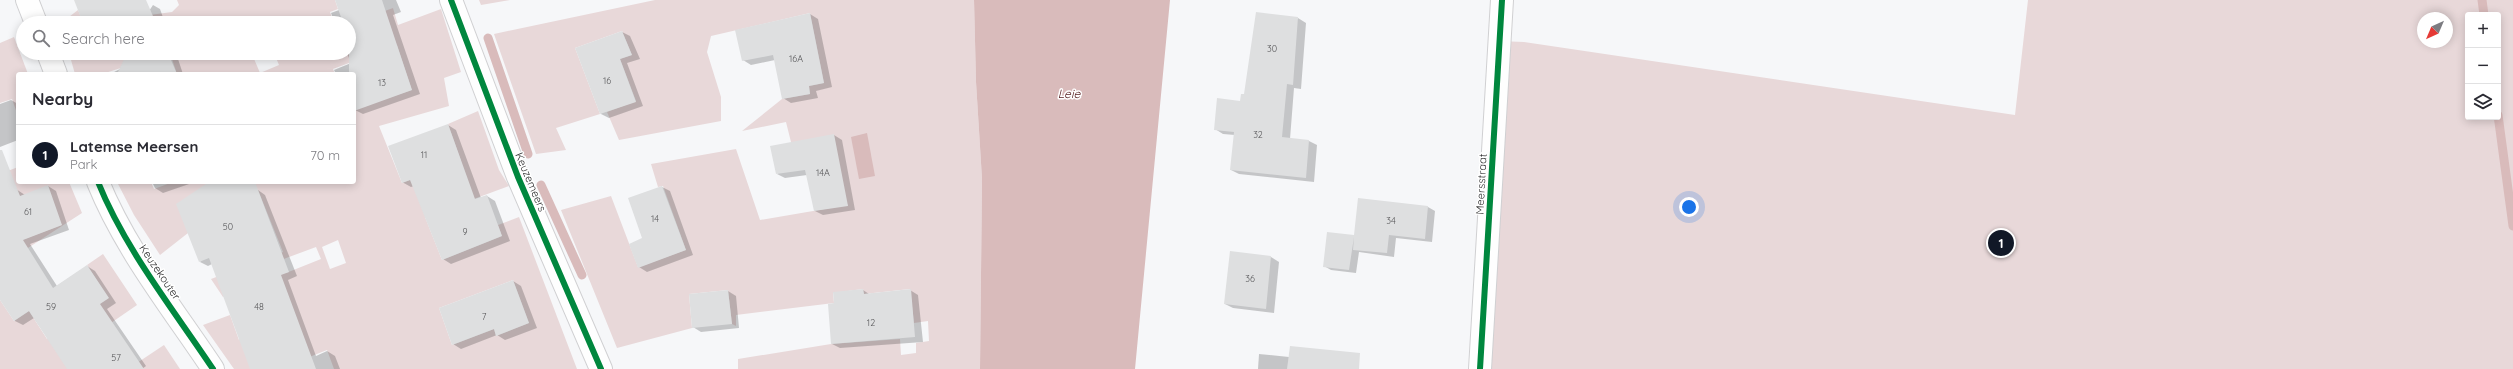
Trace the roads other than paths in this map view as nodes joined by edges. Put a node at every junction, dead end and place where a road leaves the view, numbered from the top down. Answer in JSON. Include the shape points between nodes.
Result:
{"nodes":[{"id":1,"x":27,"y":0,"type":"edge"},
{"id":2,"x":450,"y":0,"type":"edge"},
{"id":3,"x":1502,"y":0,"type":"edge"},
{"id":4,"x":33,"y":16,"type":"edge"},
{"id":5,"x":51,"y":60,"type":"edge"},
{"id":6,"x":55,"y":72,"type":"edge"},
{"id":7,"x":99,"y":184,"type":"edge"},
{"id":8,"x":213,"y":369,"type":"edge"},
{"id":9,"x":601,"y":369,"type":"edge"},
{"id":10,"x":1480,"y":369,"type":"edge"}],
"edges":[{"from":1,"to":4,"type":"street"},
{"from":2,"to":9,"type":"street","name":"Keuzemeers","via":[[518,177]]},
{"from":3,"to":10,"type":"street","name":"Meersstraat"},
{"from":5,"to":6,"type":"street"},
{"from":7,"to":8,"type":"street","name":"Keuzekouter","via":[[130,245]]}]}
